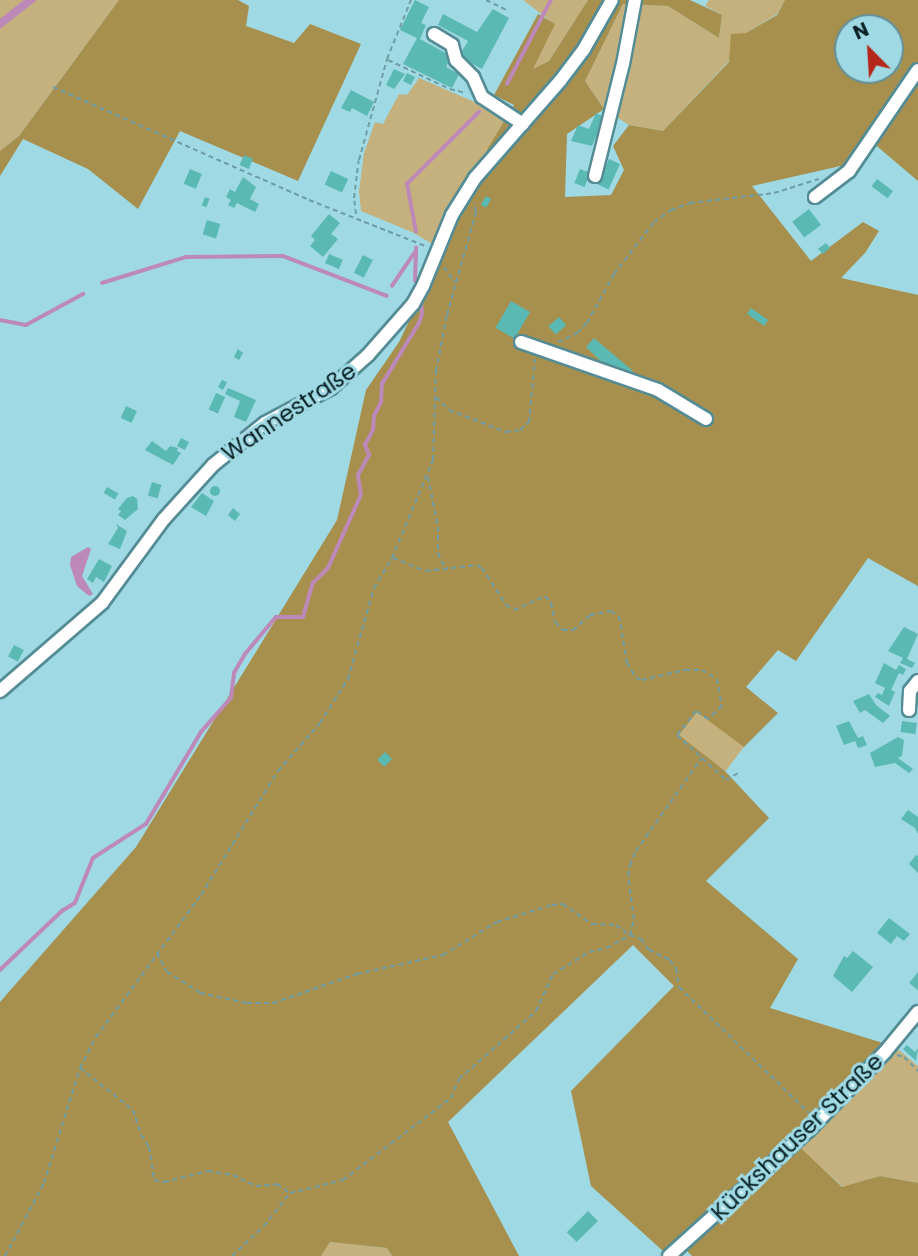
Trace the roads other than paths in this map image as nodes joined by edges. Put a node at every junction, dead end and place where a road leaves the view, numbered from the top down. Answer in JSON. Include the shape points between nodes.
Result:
{"nodes":[{"id":1,"x":612,"y":0,"type":"edge"},
{"id":2,"x":635,"y":0,"type":"edge"},
{"id":3,"x":434,"y":34,"type":"dead end"},
{"id":4,"x":918,"y":70,"type":"edge"},
{"id":5,"x":523,"y":124,"type":"junction"},
{"id":6,"x":595,"y":176,"type":"dead end"},
{"id":7,"x":815,"y":197,"type":"dead end"},
{"id":8,"x":521,"y":342,"type":"dead end"},
{"id":9,"x":706,"y":419,"type":"dead end"},
{"id":10,"x":918,"y":681,"type":"edge"},
{"id":11,"x":0,"y":691,"type":"edge"},
{"id":12,"x":909,"y":710,"type":"dead end"},
{"id":13,"x":918,"y":1012,"type":"edge"},
{"id":14,"x":669,"y":1256,"type":"edge"}],
"edges":[{"from":1,"to":5,"type":"street","name":"Wannestraße","via":[[584,49]]},
{"from":2,"to":6,"type":"street"},
{"from":3,"to":5,"type":"street","via":[[452,45],[456,60],[473,77],[482,97]]},
{"from":4,"to":7,"type":"street","via":[[849,170]]},
{"from":5,"to":11,"type":"street","name":"Wannestraße","via":[[467,190],[413,304],[355,370],[265,423],[213,465],[162,522],[102,603]]},
{"from":8,"to":9,"type":"street","via":[[659,390]]},
{"from":10,"to":12,"type":"street","via":[[910,691]]},
{"from":13,"to":14,"type":"street","name":"Kückshauser Straße","via":[[817,1121]]}]}
